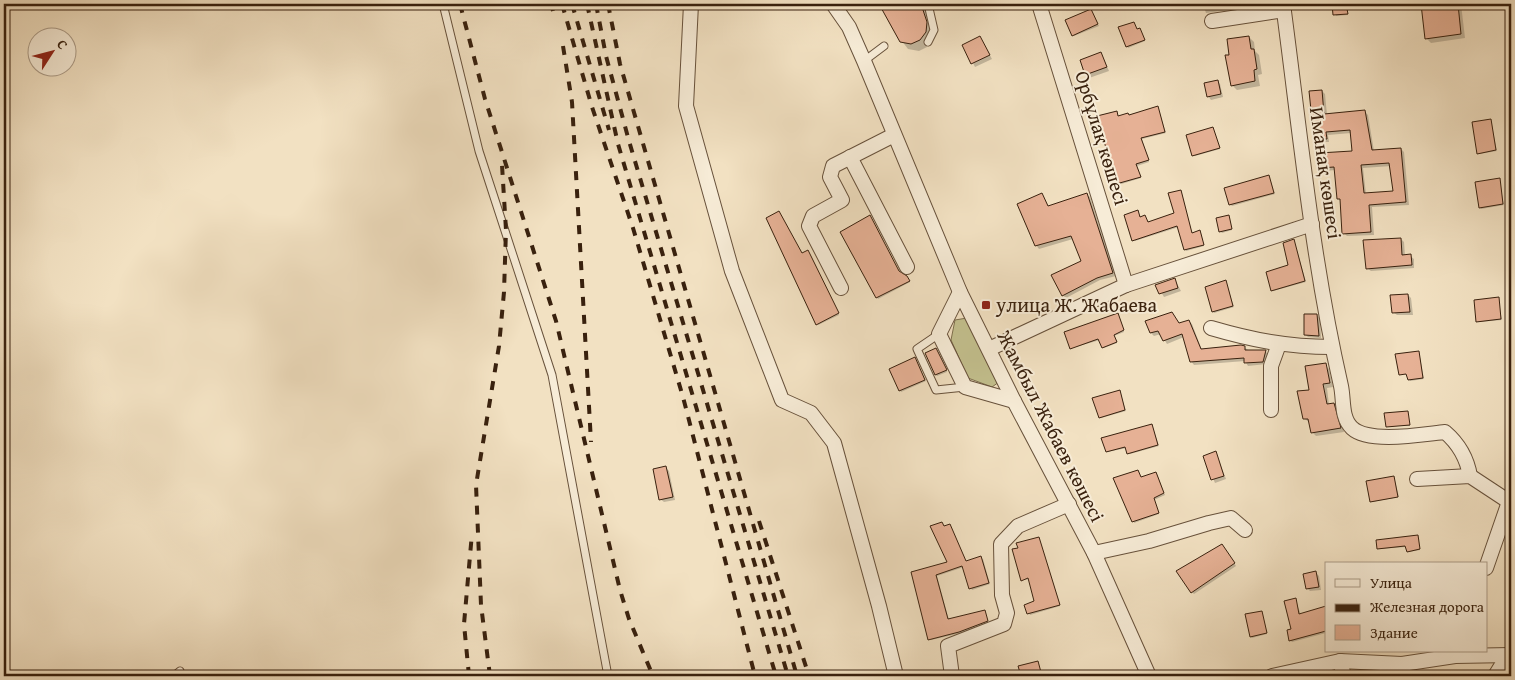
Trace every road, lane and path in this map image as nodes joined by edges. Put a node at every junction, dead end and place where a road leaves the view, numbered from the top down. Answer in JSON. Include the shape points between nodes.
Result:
{"nodes":[{"id":1,"x":444,"y":4,"type":"edge"},
{"id":2,"x":691,"y":4,"type":"edge"},
{"id":3,"x":833,"y":4,"type":"edge"},
{"id":4,"x":928,"y":4,"type":"edge"},
{"id":5,"x":1039,"y":4,"type":"edge"},
{"id":6,"x":1283,"y":7,"type":"edge"},
{"id":7,"x":1212,"y":21,"type":"dead end"},
{"id":8,"x":928,"y":42,"type":"dead end"},
{"id":9,"x":884,"y":46,"type":"dead end"},
{"id":10,"x":864,"y":62,"type":"junction"},
{"id":11,"x":894,"y":135,"type":"junction"},
{"id":12,"x":850,"y":157,"type":"junction"},
{"id":13,"x":1312,"y":224,"type":"junction"},
{"id":14,"x":907,"y":267,"type":"dead end"},
{"id":15,"x":1126,"y":285,"type":"junction"},
{"id":16,"x":841,"y":288,"type":"dead end"},
{"id":17,"x":960,"y":292,"type":"junction"},
{"id":18,"x":1211,"y":328,"type":"dead end"},
{"id":19,"x":939,"y":334,"type":"junction"},
{"id":20,"x":1280,"y":344,"type":"junction"},
{"id":21,"x":1331,"y":347,"type":"junction"},
{"id":22,"x":988,"y":349,"type":"junction"},
{"id":23,"x":965,"y":387,"type":"junction"},
{"id":24,"x":1014,"y":401,"type":"junction"},
{"id":25,"x":1271,"y":410,"type":"dead end"},
{"id":26,"x":1470,"y":476,"type":"junction"},
{"id":27,"x":1417,"y":478,"type":"dead end"},
{"id":28,"x":1511,"y":500,"type":"edge"},
{"id":29,"x":1070,"y":504,"type":"junction"},
{"id":30,"x":1245,"y":530,"type":"dead end"},
{"id":31,"x":1094,"y":553,"type":"junction"},
{"id":32,"x":1488,"y":563,"type":"edge"},
{"id":33,"x":1455,"y":653,"type":"edge"},
{"id":34,"x":1509,"y":655,"type":"edge"},
{"id":35,"x":1340,"y":661,"type":"junction"},
{"id":36,"x":608,"y":676,"type":"edge"},
{"id":37,"x":896,"y":676,"type":"edge"},
{"id":38,"x":952,"y":676,"type":"edge"},
{"id":39,"x":1149,"y":676,"type":"edge"},
{"id":40,"x":1272,"y":676,"type":"edge"},
{"id":41,"x":1344,"y":676,"type":"edge"},
{"id":42,"x":1495,"y":676,"type":"edge"}],
"edges":[{"from":1,"to":36,"type":"lane","via":[[479,151],[552,375]]},
{"from":2,"to":37,"type":"street","via":[[686,106],[732,271],[782,400],[811,413],[834,443]]},
{"from":3,"to":10,"type":"street","name":"Жамбыл Жабаев көшесі","via":[[849,27]]},
{"from":4,"to":8,"type":"lane","via":[[934,30]]},
{"from":5,"to":15,"type":"street","name":"Орбұлақ көшесі"},
{"from":6,"to":7,"type":"street"},
{"from":6,"to":13,"type":"street","name":"Иманақ көшесі"},
{"from":9,"to":10,"type":"lane"},
{"from":10,"to":11,"type":"street","name":"Жамбыл Жабаев көшесі"},
{"from":11,"to":12,"type":"street"},
{"from":11,"to":17,"type":"street","name":"Жамбыл Жабаев көшесі"},
{"from":12,"to":14,"type":"street"},
{"from":12,"to":16,"type":"street","via":[[833,166],[830,177],[842,200],[813,216],[809,226]]},
{"from":13,"to":15,"type":"street"},
{"from":13,"to":21,"type":"street","name":"Иманақ көшесі"},
{"from":15,"to":22,"type":"street"},
{"from":17,"to":19,"type":"street"},
{"from":17,"to":22,"type":"street","name":"Жамбыл Жабаев көшесі"},
{"from":18,"to":20,"type":"street"},
{"from":19,"to":23,"type":"street"},
{"from":19,"to":23,"type":"lane","via":[[917,349],[936,390]]},
{"from":20,"to":21,"type":"street"},
{"from":20,"to":25,"type":"street","via":[[1271,366]]},
{"from":21,"to":26,"type":"street","name":"Иманақ көшесі","via":[[1342,388],[1346,420],[1354,430],[1381,438],[1445,432],[1456,441],[1468,464]]},
{"from":22,"to":24,"type":"street","name":"Жамбыл Жабаев көшесі"},
{"from":23,"to":24,"type":"street"},
{"from":24,"to":29,"type":"street","name":"Жамбыл Жабаев көшесі"},
{"from":26,"to":27,"type":"street"},
{"from":26,"to":28,"type":"street"},
{"from":28,"to":32,"type":"street"},
{"from":29,"to":31,"type":"street","name":"Жамбыл Жабаев көшесі"},
{"from":29,"to":38,"type":"street","via":[[1018,526],[1001,544],[1002,595],[1007,613],[1004,624],[948,646]]},
{"from":30,"to":31,"type":"street","via":[[1231,518]]},
{"from":31,"to":39,"type":"street","name":"Жамбыл Жабаев көшесі"},
{"from":33,"to":34,"type":"street"},
{"from":33,"to":35,"type":"street","via":[[1402,664]]},
{"from":34,"to":42,"type":"street"},
{"from":35,"to":40,"type":"street"},
{"from":35,"to":41,"type":"street"}]}
